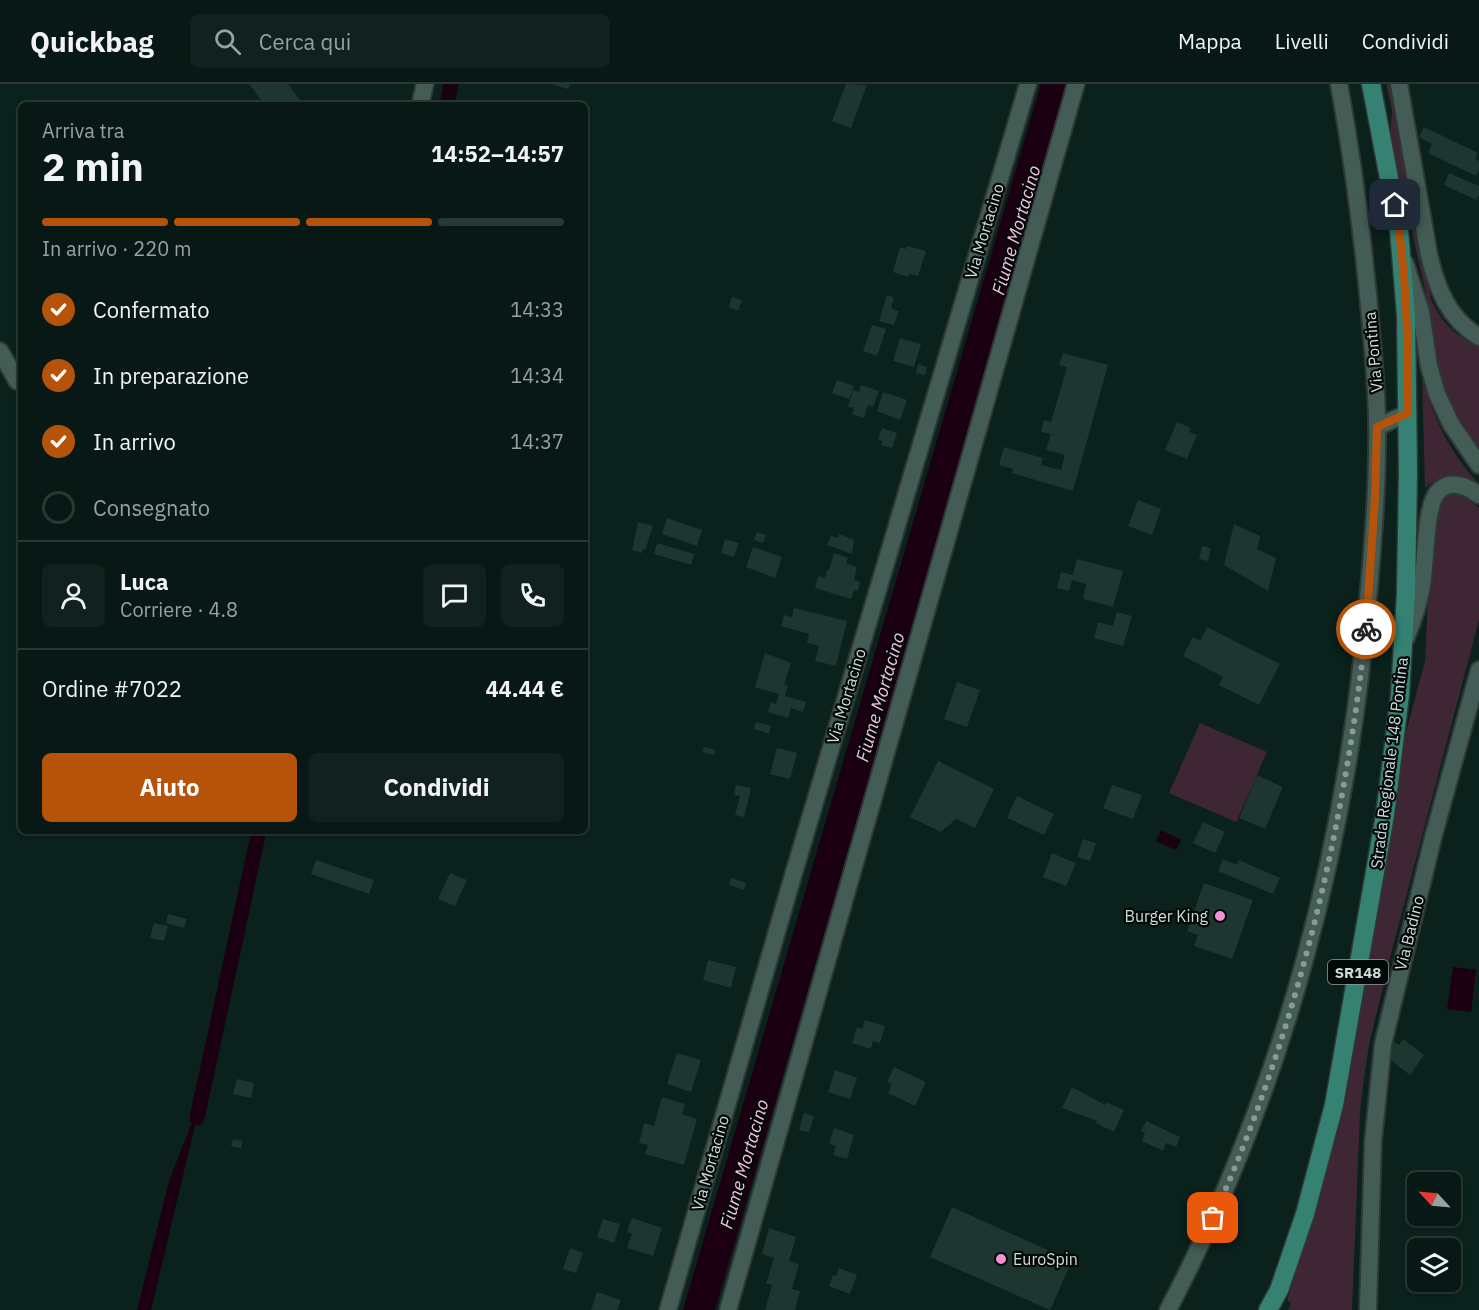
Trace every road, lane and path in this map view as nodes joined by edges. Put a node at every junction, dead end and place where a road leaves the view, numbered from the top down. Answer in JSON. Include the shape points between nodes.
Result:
{"nodes":[{"id":1,"x":425,"y":84,"type":"edge"},
{"id":2,"x":1028,"y":84,"type":"edge"},
{"id":3,"x":1076,"y":84,"type":"edge"},
{"id":4,"x":1339,"y":84,"type":"edge"},
{"id":5,"x":1371,"y":84,"type":"edge"},
{"id":6,"x":1399,"y":84,"type":"edge"},
{"id":7,"x":421,"y":102,"type":"edge"},
{"id":8,"x":1402,"y":256,"type":"junction"},
{"id":9,"x":1479,"y":337,"type":"edge"},
{"id":10,"x":0,"y":351,"type":"edge"},
{"id":11,"x":17,"y":381,"type":"dead end"},
{"id":12,"x":1408,"y":413,"type":"junction"},
{"id":13,"x":1377,"y":427,"type":"junction"},
{"id":14,"x":1479,"y":465,"type":"edge"},
{"id":15,"x":1479,"y":495,"type":"edge"},
{"id":16,"x":1403,"y":648,"type":"junction"},
{"id":17,"x":1479,"y":670,"type":"edge"},
{"id":18,"x":1279,"y":1290,"type":"junction"},
{"id":19,"x":668,"y":1310,"type":"edge"},
{"id":20,"x":728,"y":1310,"type":"edge"},
{"id":21,"x":1168,"y":1310,"type":"edge"},
{"id":22,"x":1268,"y":1310,"type":"edge"},
{"id":23,"x":1277,"y":1310,"type":"edge"},
{"id":24,"x":1368,"y":1310,"type":"edge"}],
"edges":[{"from":1,"to":7,"type":"street"},
{"from":2,"to":19,"type":"street","name":"Via Mortacino"},
{"from":3,"to":20,"type":"street"},
{"from":4,"to":13,"type":"street","name":"Via Pontina","via":[[1359,212]]},
{"from":5,"to":8,"type":"main road","name":"Strada Regionale 148 Pontina","number":"SR148"},
{"from":6,"to":9,"type":"street","via":[[1436,281],[1451,313]]},
{"from":8,"to":12,"type":"main road","name":"Strada Regionale 148 Pontina","number":"SR148"},
{"from":8,"to":14,"type":"street","via":[[1419,306],[1437,394],[1451,424]]},
{"from":10,"to":11,"type":"street"},
{"from":12,"to":13,"type":"street"},
{"from":12,"to":16,"type":"main road","name":"Strada Regionale 148 Pontina","number":"SR148"},
{"from":13,"to":21,"type":"street","name":"Via Pontina","via":[[1372,556],[1360,678],[1344,784],[1321,893],[1264,1092],[1198,1252]]},
{"from":15,"to":16,"type":"street","via":[[1465,486],[1454,485],[1442,488],[1434,497],[1419,597]]},
{"from":16,"to":18,"type":"main road","name":"Strada Regionale 148 Pontina","number":"SR148","via":[[1387,801],[1338,1081],[1314,1184]]},
{"from":17,"to":24,"type":"street","name":"Via Badino","via":[[1383,1044],[1373,1142]]},
{"from":18,"to":22,"type":"main road","name":"Strada Regionale 148 Pontina","number":"SR148"},
{"from":18,"to":23,"type":"main road","name":"Strada Regionale 148 Pontina","number":"SR148"}]}
